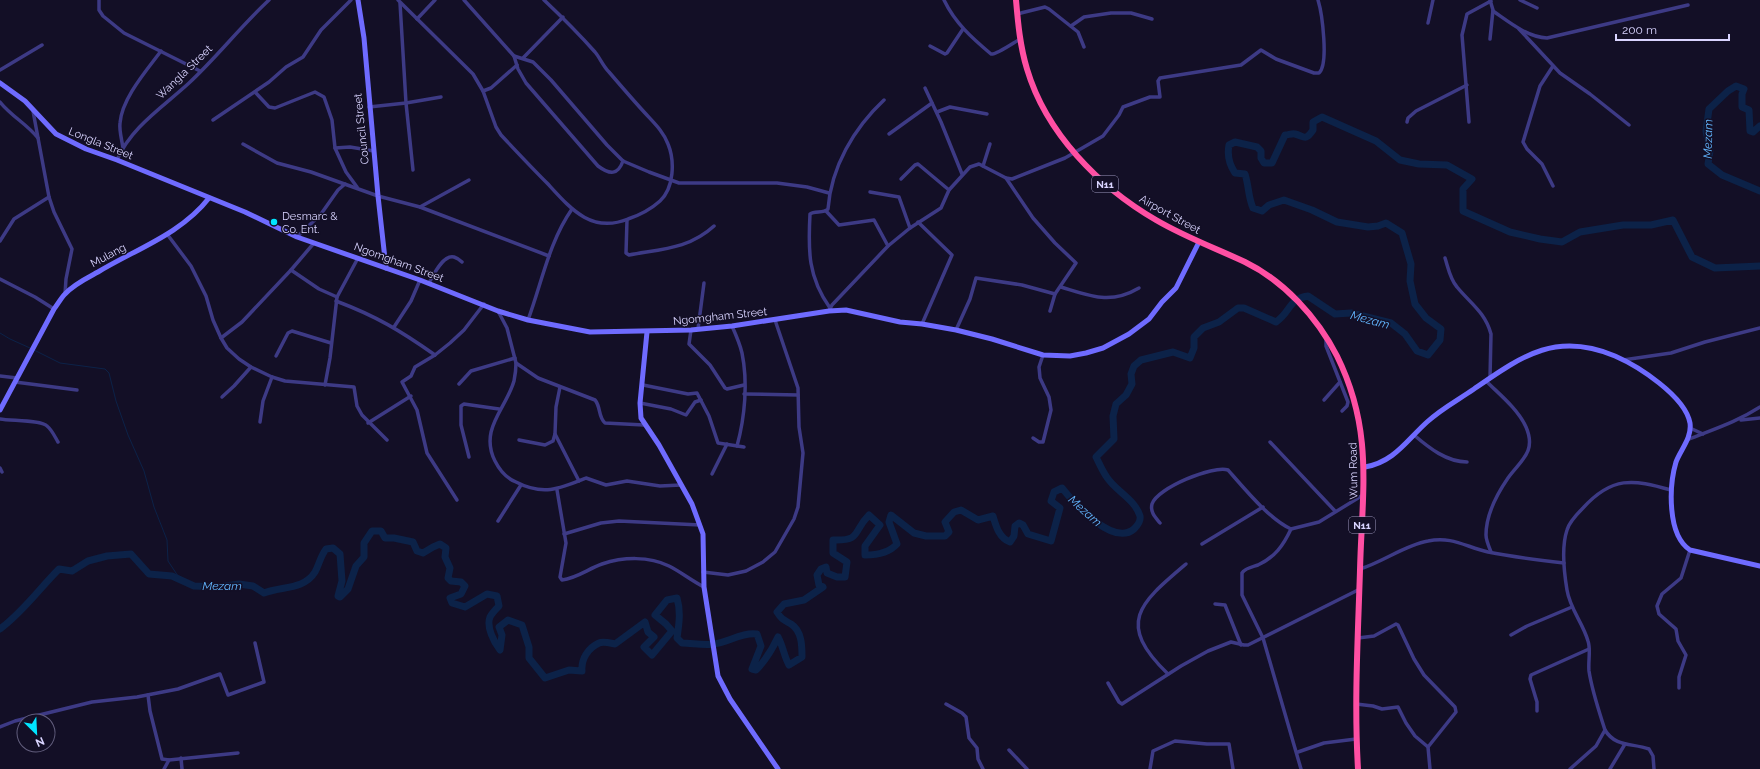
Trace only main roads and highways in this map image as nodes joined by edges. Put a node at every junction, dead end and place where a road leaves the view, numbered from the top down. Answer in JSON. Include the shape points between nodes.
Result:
{"nodes":[{"id":1,"x":358,"y":0,"type":"edge"},
{"id":2,"x":1016,"y":0,"type":"edge"},
{"id":3,"x":0,"y":83,"type":"edge"},
{"id":4,"x":209,"y":198,"type":"junction"},
{"id":5,"x":1199,"y":242,"type":"junction"},
{"id":6,"x":385,"y":255,"type":"junction"},
{"id":7,"x":376,"y":265,"type":"junction"},
{"id":8,"x":386,"y":268,"type":"junction"},
{"id":9,"x":1285,"y":290,"type":"joint"},
{"id":10,"x":647,"y":332,"type":"junction"},
{"id":11,"x":0,"y":409,"type":"edge"},
{"id":12,"x":1364,"y":467,"type":"junction"},
{"id":13,"x":1760,"y":566,"type":"edge"},
{"id":14,"x":778,"y":769,"type":"edge"},
{"id":15,"x":1358,"y":769,"type":"edge"}],
"edges":[{"from":1,"to":6,"type":"main road","name":"Council Street"},
{"from":2,"to":5,"type":"highway","name":"Airport Street","number":"N11","via":[[1020,39],[1027,70],[1051,120],[1075,153],[1099,180],[1131,204],[1157,221]]},
{"from":3,"to":4,"type":"main road","name":"Longla Street","via":[[14,92],[56,134],[86,149]]},
{"from":4,"to":7,"type":"main road","name":"Ngomgham Street","via":[[296,237]]},
{"from":4,"to":11,"type":"main road","name":"Mulang","via":[[198,212],[167,234],[77,284],[65,294],[54,309]]},
{"from":5,"to":9,"type":"highway","name":"Airport Street","number":"N11","via":[[1246,262]]},
{"from":5,"to":10,"type":"main road","name":"Ngomgham Street","via":[[1176,288],[1149,319],[1129,334],[1086,354],[1043,356],[956,330],[829,309],[732,326]]},
{"from":6,"to":7,"type":"main road"},
{"from":6,"to":8,"type":"main road","name":"Council Street"},
{"from":7,"to":8,"type":"main road","name":"Ngomgham Street"},
{"from":8,"to":10,"type":"main road","name":"Ngomgham Street","via":[[528,320],[590,332]]},
{"from":9,"to":12,"type":"highway","name":"Wum Road","number":"N11","via":[[1310,315],[1338,360],[1354,400],[1363,442]]},
{"from":10,"to":14,"type":"main road","via":[[640,403],[641,418],[659,445],[701,525],[704,587],[718,676],[723,689]]},
{"from":12,"to":13,"type":"main road","via":[[1379,464],[1393,456],[1446,407],[1488,379],[1542,349],[1582,346],[1603,351],[1623,360],[1659,384],[1676,399],[1690,421],[1687,440],[1676,462],[1671,490],[1672,509],[1680,541],[1690,550]]},
{"from":12,"to":15,"type":"highway","name":"Wum Road","number":"N11","via":[[1356,704]]}]}
